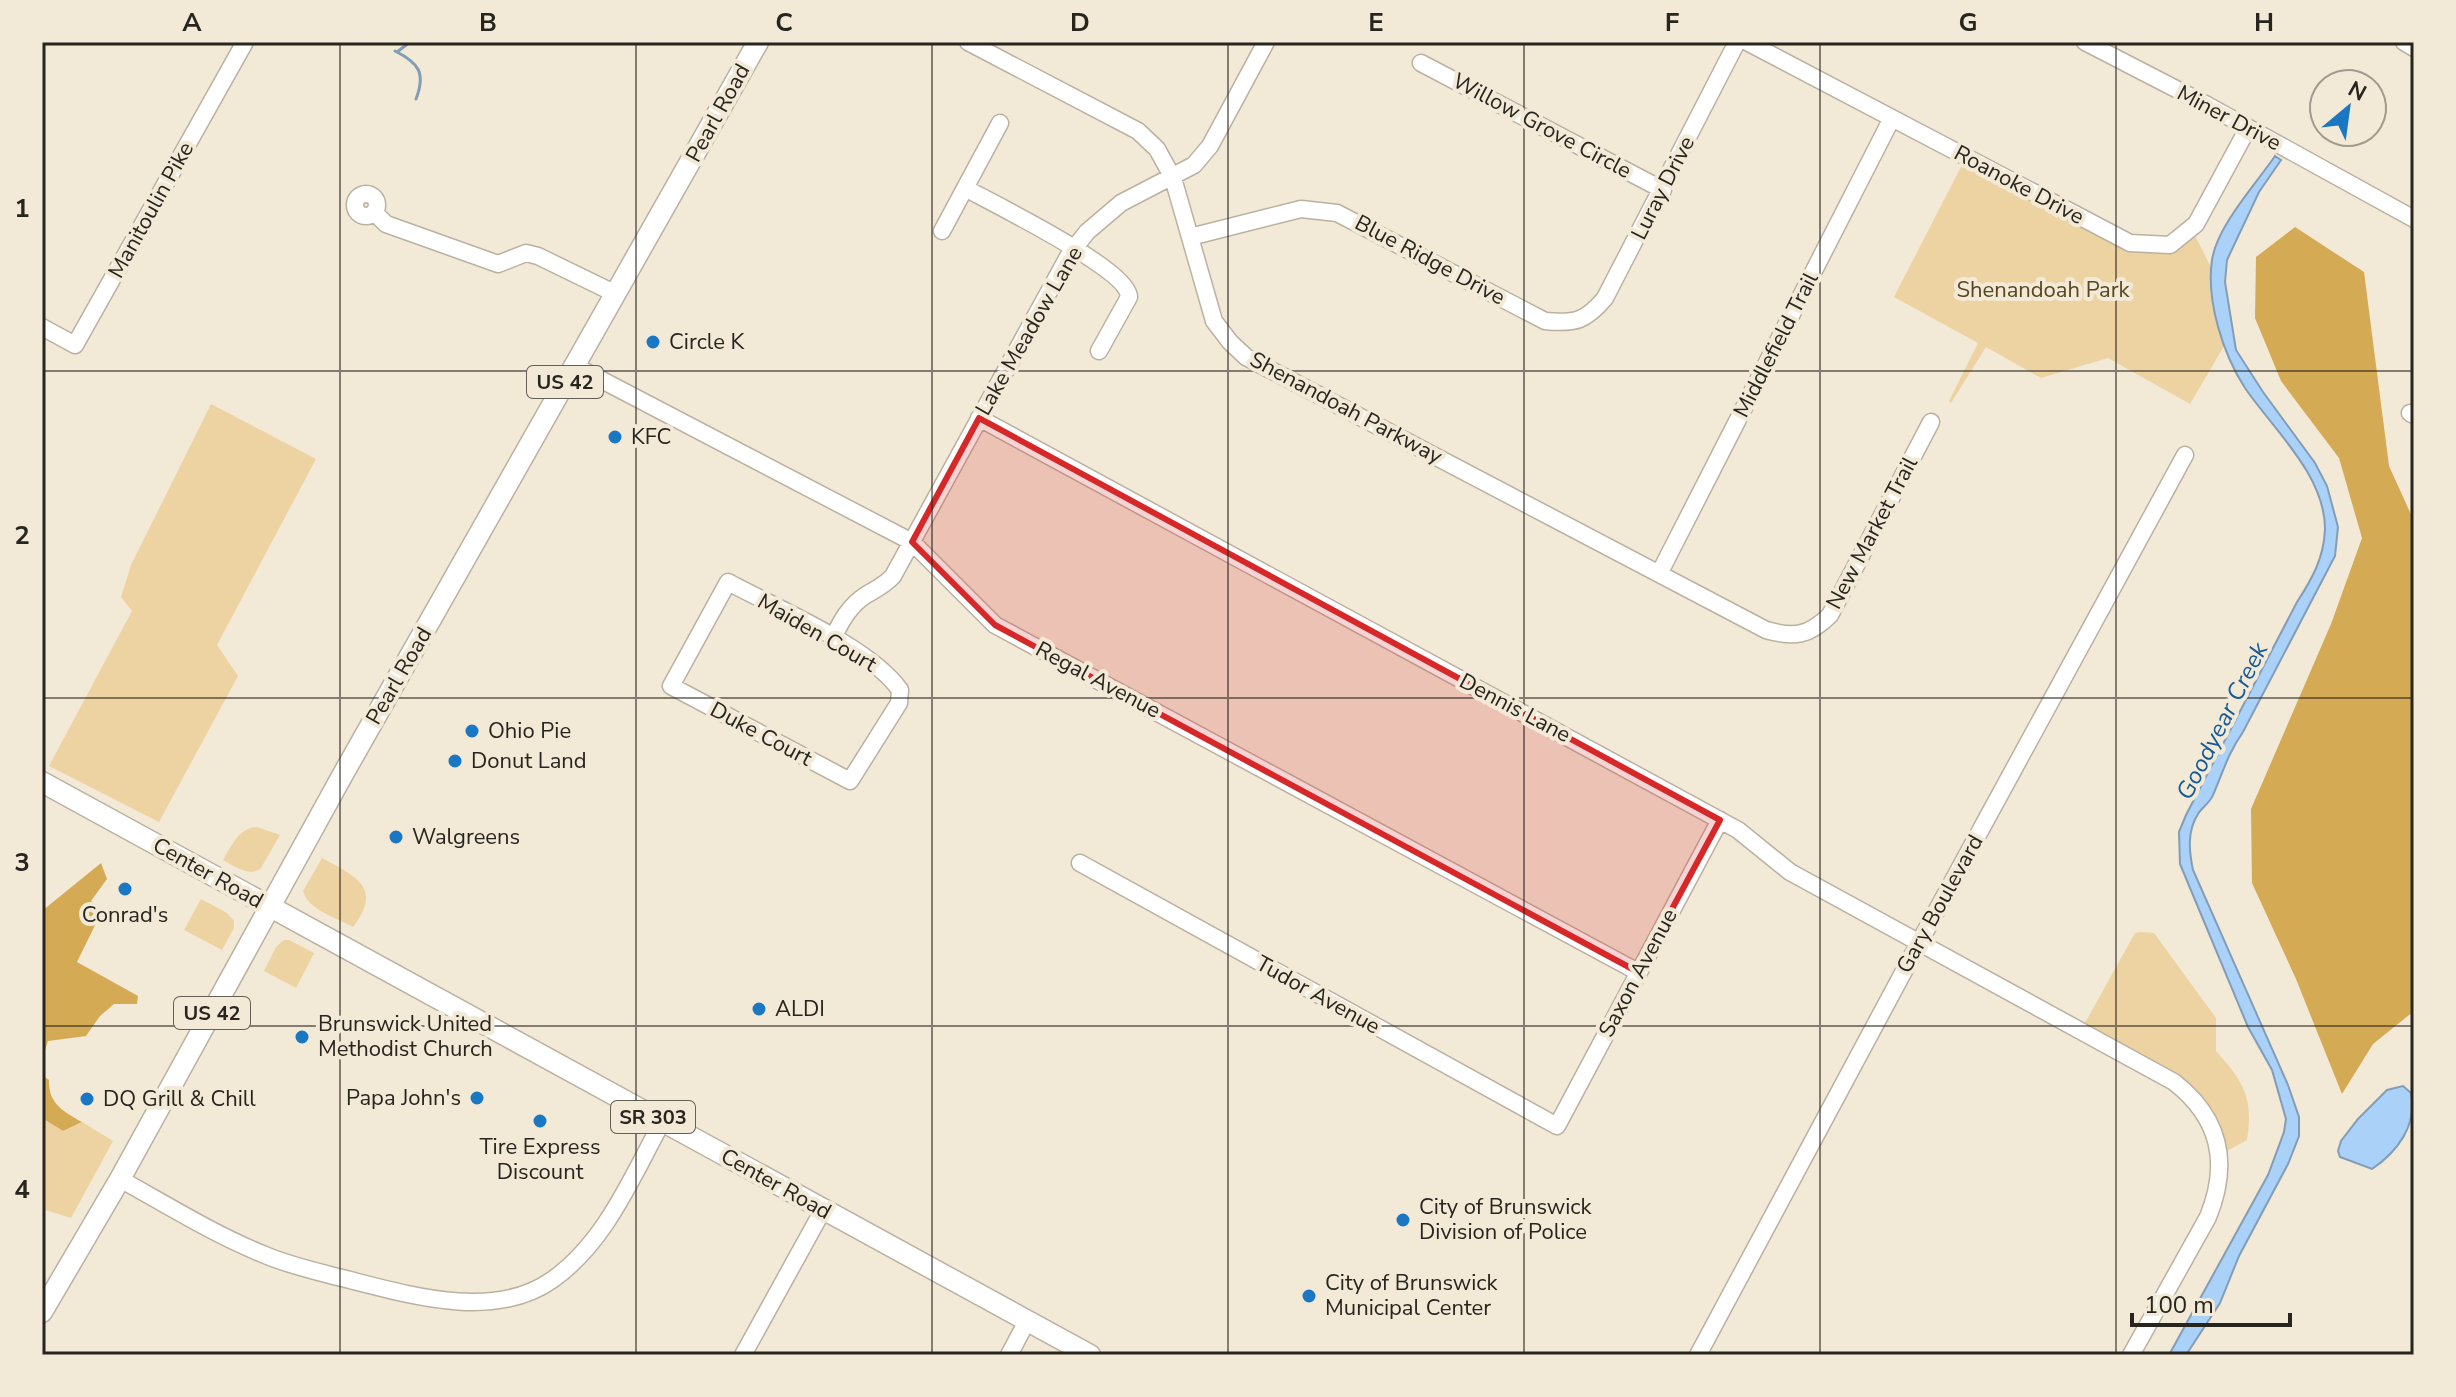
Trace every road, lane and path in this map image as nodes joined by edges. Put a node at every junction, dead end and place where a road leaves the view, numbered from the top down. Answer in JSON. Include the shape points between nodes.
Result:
{"nodes":[{"id":1,"x":245,"y":42,"type":"edge"},
{"id":2,"x":758,"y":42,"type":"edge"},
{"id":3,"x":968,"y":42,"type":"edge"},
{"id":4,"x":1266,"y":42,"type":"edge"},
{"id":5,"x":1737,"y":42,"type":"edge"},
{"id":6,"x":1747,"y":42,"type":"edge"},
{"id":7,"x":2085,"y":42,"type":"edge"},
{"id":8,"x":2404,"y":42,"type":"edge"},
{"id":9,"x":2414,"y":48,"type":"edge"},
{"id":10,"x":1421,"y":63,"type":"dead end"},
{"id":11,"x":1892,"y":118,"type":"junction"},
{"id":12,"x":1000,"y":123,"type":"dead end"},
{"id":13,"x":2248,"y":128,"type":"junction"},
{"id":14,"x":1173,"y":178,"type":"junction"},
{"id":15,"x":965,"y":188,"type":"junction"},
{"id":16,"x":1663,"y":190,"type":"junction"},
{"id":17,"x":374,"y":212,"type":"dead end"},
{"id":18,"x":2414,"y":219,"type":"edge"},
{"id":19,"x":942,"y":231,"type":"dead end"},
{"id":20,"x":1190,"y":237,"type":"junction"},
{"id":21,"x":1074,"y":247,"type":"junction"},
{"id":22,"x":616,"y":294,"type":"junction"},
{"id":23,"x":1574,"y":322,"type":"joint"},
{"id":24,"x":42,"y":327,"type":"edge"},
{"id":25,"x":1099,"y":351,"type":"dead end"},
{"id":26,"x":575,"y":366,"type":"junction"},
{"id":27,"x":979,"y":418,"type":"junction"},
{"id":28,"x":1931,"y":422,"type":"dead end"},
{"id":29,"x":2185,"y":455,"type":"dead end"},
{"id":30,"x":912,"y":542,"type":"junction"},
{"id":31,"x":1660,"y":572,"type":"junction"},
{"id":32,"x":1802,"y":634,"type":"joint"},
{"id":33,"x":833,"y":638,"type":"junction"},
{"id":34,"x":671,"y":686,"type":"joint"},
{"id":35,"x":850,"y":781,"type":"joint"},
{"id":36,"x":42,"y":782,"type":"edge"},
{"id":37,"x":1720,"y":820,"type":"junction"},
{"id":38,"x":1080,"y":863,"type":"dead end"},
{"id":39,"x":270,"y":907,"type":"junction"},
{"id":40,"x":1919,"y":943,"type":"junction"},
{"id":41,"x":1638,"y":972,"type":"junction"},
{"id":42,"x":662,"y":1122,"type":"junction"},
{"id":43,"x":1557,"y":1126,"type":"joint"},
{"id":44,"x":120,"y":1179,"type":"junction"},
{"id":45,"x":823,"y":1210,"type":"junction"},
{"id":46,"x":42,"y":1312,"type":"edge"},
{"id":47,"x":1027,"y":1321,"type":"junction"},
{"id":48,"x":743,"y":1355,"type":"edge"},
{"id":49,"x":1009,"y":1355,"type":"edge"},
{"id":50,"x":1090,"y":1355,"type":"edge"},
{"id":51,"x":1698,"y":1355,"type":"edge"},
{"id":52,"x":2131,"y":1355,"type":"edge"}],
"edges":[{"from":1,"to":24,"type":"street","name":"Manitoulin Pike","via":[[75,345]]},
{"from":2,"to":22,"type":"main road","name":"Pearl Road","number":"US 42"},
{"from":3,"to":14,"type":"street","name":"Shenandoah Parkway","via":[[1138,131],[1157,149]]},
{"from":4,"to":14,"type":"street","name":"Lake Meadow Lane","via":[[1210,146]]},
{"from":5,"to":16,"type":"street","name":"Luray Drive"},
{"from":6,"to":11,"type":"street","name":"Roanoke Drive"},
{"from":7,"to":13,"type":"street","name":"Miner Drive"},
{"from":8,"to":9,"type":"street"},
{"from":10,"to":16,"type":"street","name":"Willow Grove Circle"},
{"from":11,"to":13,"type":"street","name":"Roanoke Drive","via":[[2130,243],[2170,245],[2196,224]]},
{"from":11,"to":31,"type":"street","name":"Middlefield Trail"},
{"from":12,"to":15,"type":"street"},
{"from":13,"to":18,"type":"street","name":"Miner Drive"},
{"from":14,"to":20,"type":"street","name":"Shenandoah Parkway"},
{"from":14,"to":21,"type":"street","name":"Lake Meadow Lane","via":[[1121,203]]},
{"from":15,"to":19,"type":"street"},
{"from":15,"to":21,"type":"street"},
{"from":16,"to":23,"type":"street","name":"Luray Drive","via":[[1605,298],[1592,314]]},
{"from":17,"to":22,"type":"street","via":[[386,224],[498,264],[526,253],[538,256]]},
{"from":20,"to":23,"type":"street","name":"Blue Ridge Drive","via":[[1301,209],[1337,213],[1545,321]]},
{"from":20,"to":31,"type":"street","name":"Shenandoah Parkway","via":[[1214,321],[1246,357]]},
{"from":21,"to":25,"type":"street","via":[[1129,290]]},
{"from":21,"to":27,"type":"street","name":"Lake Meadow Lane"},
{"from":22,"to":26,"type":"main road","name":"Pearl Road","number":"US 42"},
{"from":26,"to":30,"type":"street","name":"Regal Avenue"},
{"from":26,"to":39,"type":"main road","name":"Pearl Road","number":"US 42"},
{"from":27,"to":30,"type":"street","name":"Lake Meadow Lane"},
{"from":27,"to":37,"type":"street","name":"Dennis Lane"},
{"from":28,"to":32,"type":"street","name":"New Market Trail","via":[[1830,615]]},
{"from":29,"to":40,"type":"street","name":"Gary Boulevard"},
{"from":30,"to":33,"type":"street","name":"Lake Meadow Lane","via":[[893,576],[854,604]]},
{"from":30,"to":41,"type":"street","name":"Regal Avenue","via":[[995,625]]},
{"from":31,"to":32,"type":"street","name":"Shenandoah Parkway","via":[[1766,630]]},
{"from":33,"to":34,"type":"street","name":"Maiden Court","via":[[728,582]]},
{"from":33,"to":35,"type":"street","name":"Maiden Court","via":[[862,654],[900,690],[899,703]]},
{"from":34,"to":35,"type":"street","name":"Duke Court"},
{"from":36,"to":39,"type":"main road","name":"Center Road","number":"SR 303"},
{"from":37,"to":40,"type":"street","name":"Dennis Lane","via":[[1790,872]]},
{"from":37,"to":41,"type":"street","name":"Saxon Avenue"},
{"from":38,"to":43,"type":"street","name":"Tudor Avenue"},
{"from":39,"to":42,"type":"main road","name":"Center Road","number":"SR 303"},
{"from":39,"to":44,"type":"main road","name":"Pearl Road","number":"US 42"},
{"from":40,"to":51,"type":"street","name":"Gary Boulevard"},
{"from":40,"to":52,"type":"street","name":"Dennis Lane","via":[[2174,1082],[2198,1104],[2215,1135],[2219,1181],[2208,1217]]},
{"from":41,"to":43,"type":"street","name":"Saxon Avenue"},
{"from":42,"to":44,"type":"street","via":[[590,1244],[550,1281],[519,1296],[498,1299],[420,1296],[286,1263]]},
{"from":42,"to":45,"type":"main road","name":"Center Road","number":"SR 303"},
{"from":44,"to":46,"type":"main road","name":"Pearl Road","number":"US 42"},
{"from":45,"to":47,"type":"main road","name":"Center Road","number":"SR 303"},
{"from":45,"to":48,"type":"street"},
{"from":47,"to":49,"type":"street"},
{"from":47,"to":50,"type":"main road","name":"Center Road","number":"SR 303"}]}
